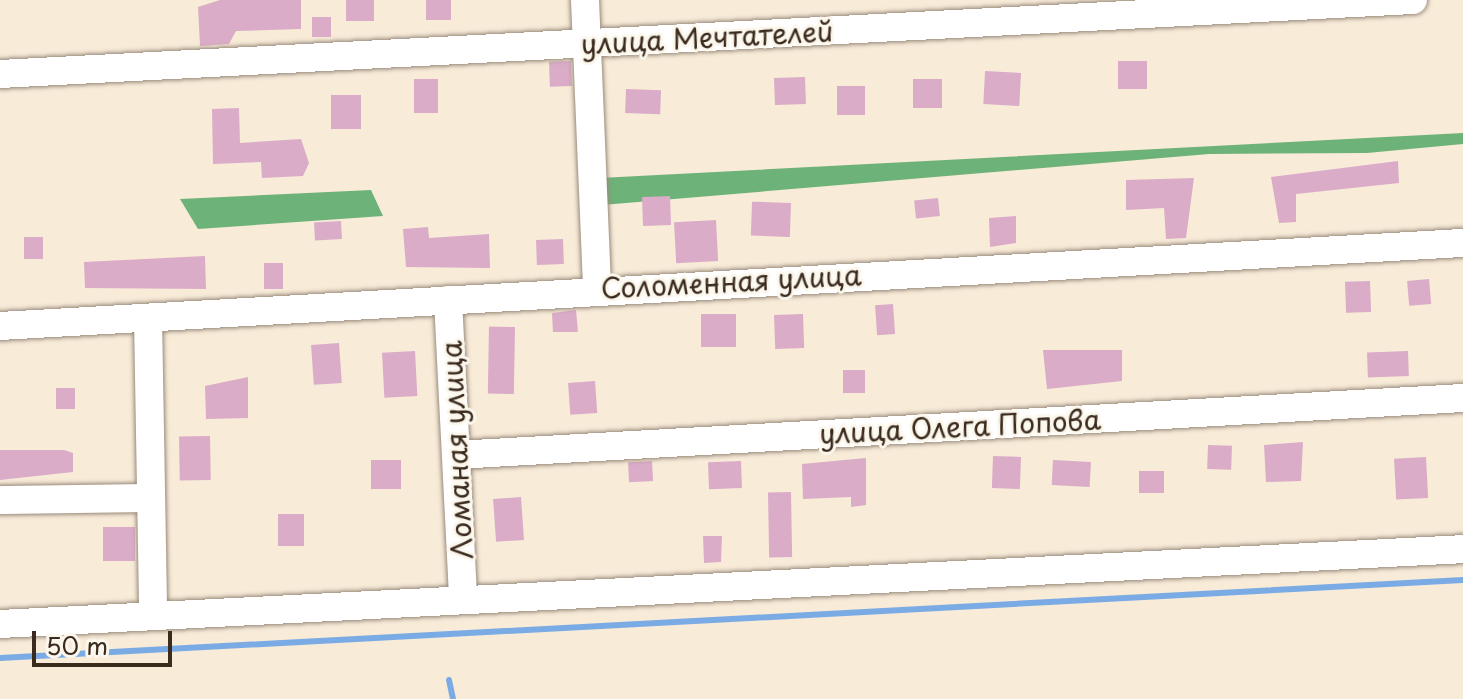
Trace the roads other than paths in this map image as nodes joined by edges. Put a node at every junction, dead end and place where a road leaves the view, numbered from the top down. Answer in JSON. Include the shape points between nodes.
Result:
{"nodes":[{"id":1,"x":585,"y":0,"type":"edge"},
{"id":2,"x":1413,"y":0,"type":"edge"},
{"id":3,"x":588,"y":43,"type":"junction"},
{"id":4,"x":0,"y":74,"type":"edge"},
{"id":5,"x":1463,"y":243,"type":"edge"},
{"id":6,"x":597,"y":288,"type":"junction"},
{"id":7,"x":448,"y":300,"type":"junction"},
{"id":8,"x":148,"y":318,"type":"junction"},
{"id":9,"x":0,"y":326,"type":"edge"},
{"id":10,"x":1463,"y":398,"type":"edge"},
{"id":11,"x":456,"y":455,"type":"junction"},
{"id":12,"x":151,"y":498,"type":"junction"},
{"id":13,"x":0,"y":500,"type":"edge"},
{"id":14,"x":1463,"y":549,"type":"edge"},
{"id":15,"x":463,"y":600,"type":"junction"},
{"id":16,"x":153,"y":616,"type":"junction"},
{"id":17,"x":0,"y":624,"type":"edge"}],
"edges":[{"from":1,"to":3,"type":"street"},
{"from":2,"to":3,"type":"street","name":"улица Мечтателей"},
{"from":3,"to":4,"type":"street","name":"улица Мечтателей"},
{"from":3,"to":6,"type":"street"},
{"from":5,"to":6,"type":"street","name":"Соломенная улица"},
{"from":6,"to":7,"type":"street","name":"Соломенная улица"},
{"from":7,"to":8,"type":"street","name":"Соломенная улица"},
{"from":7,"to":11,"type":"street","name":"Ломаная улица"},
{"from":8,"to":9,"type":"street","name":"Соломенная улица"},
{"from":8,"to":12,"type":"street"},
{"from":10,"to":11,"type":"street","name":"улица Олега Попова"},
{"from":11,"to":15,"type":"street","name":"Ломаная улица"},
{"from":12,"to":13,"type":"street"},
{"from":12,"to":16,"type":"street"},
{"from":14,"to":15,"type":"street"},
{"from":15,"to":16,"type":"street"},
{"from":16,"to":17,"type":"street"}]}
